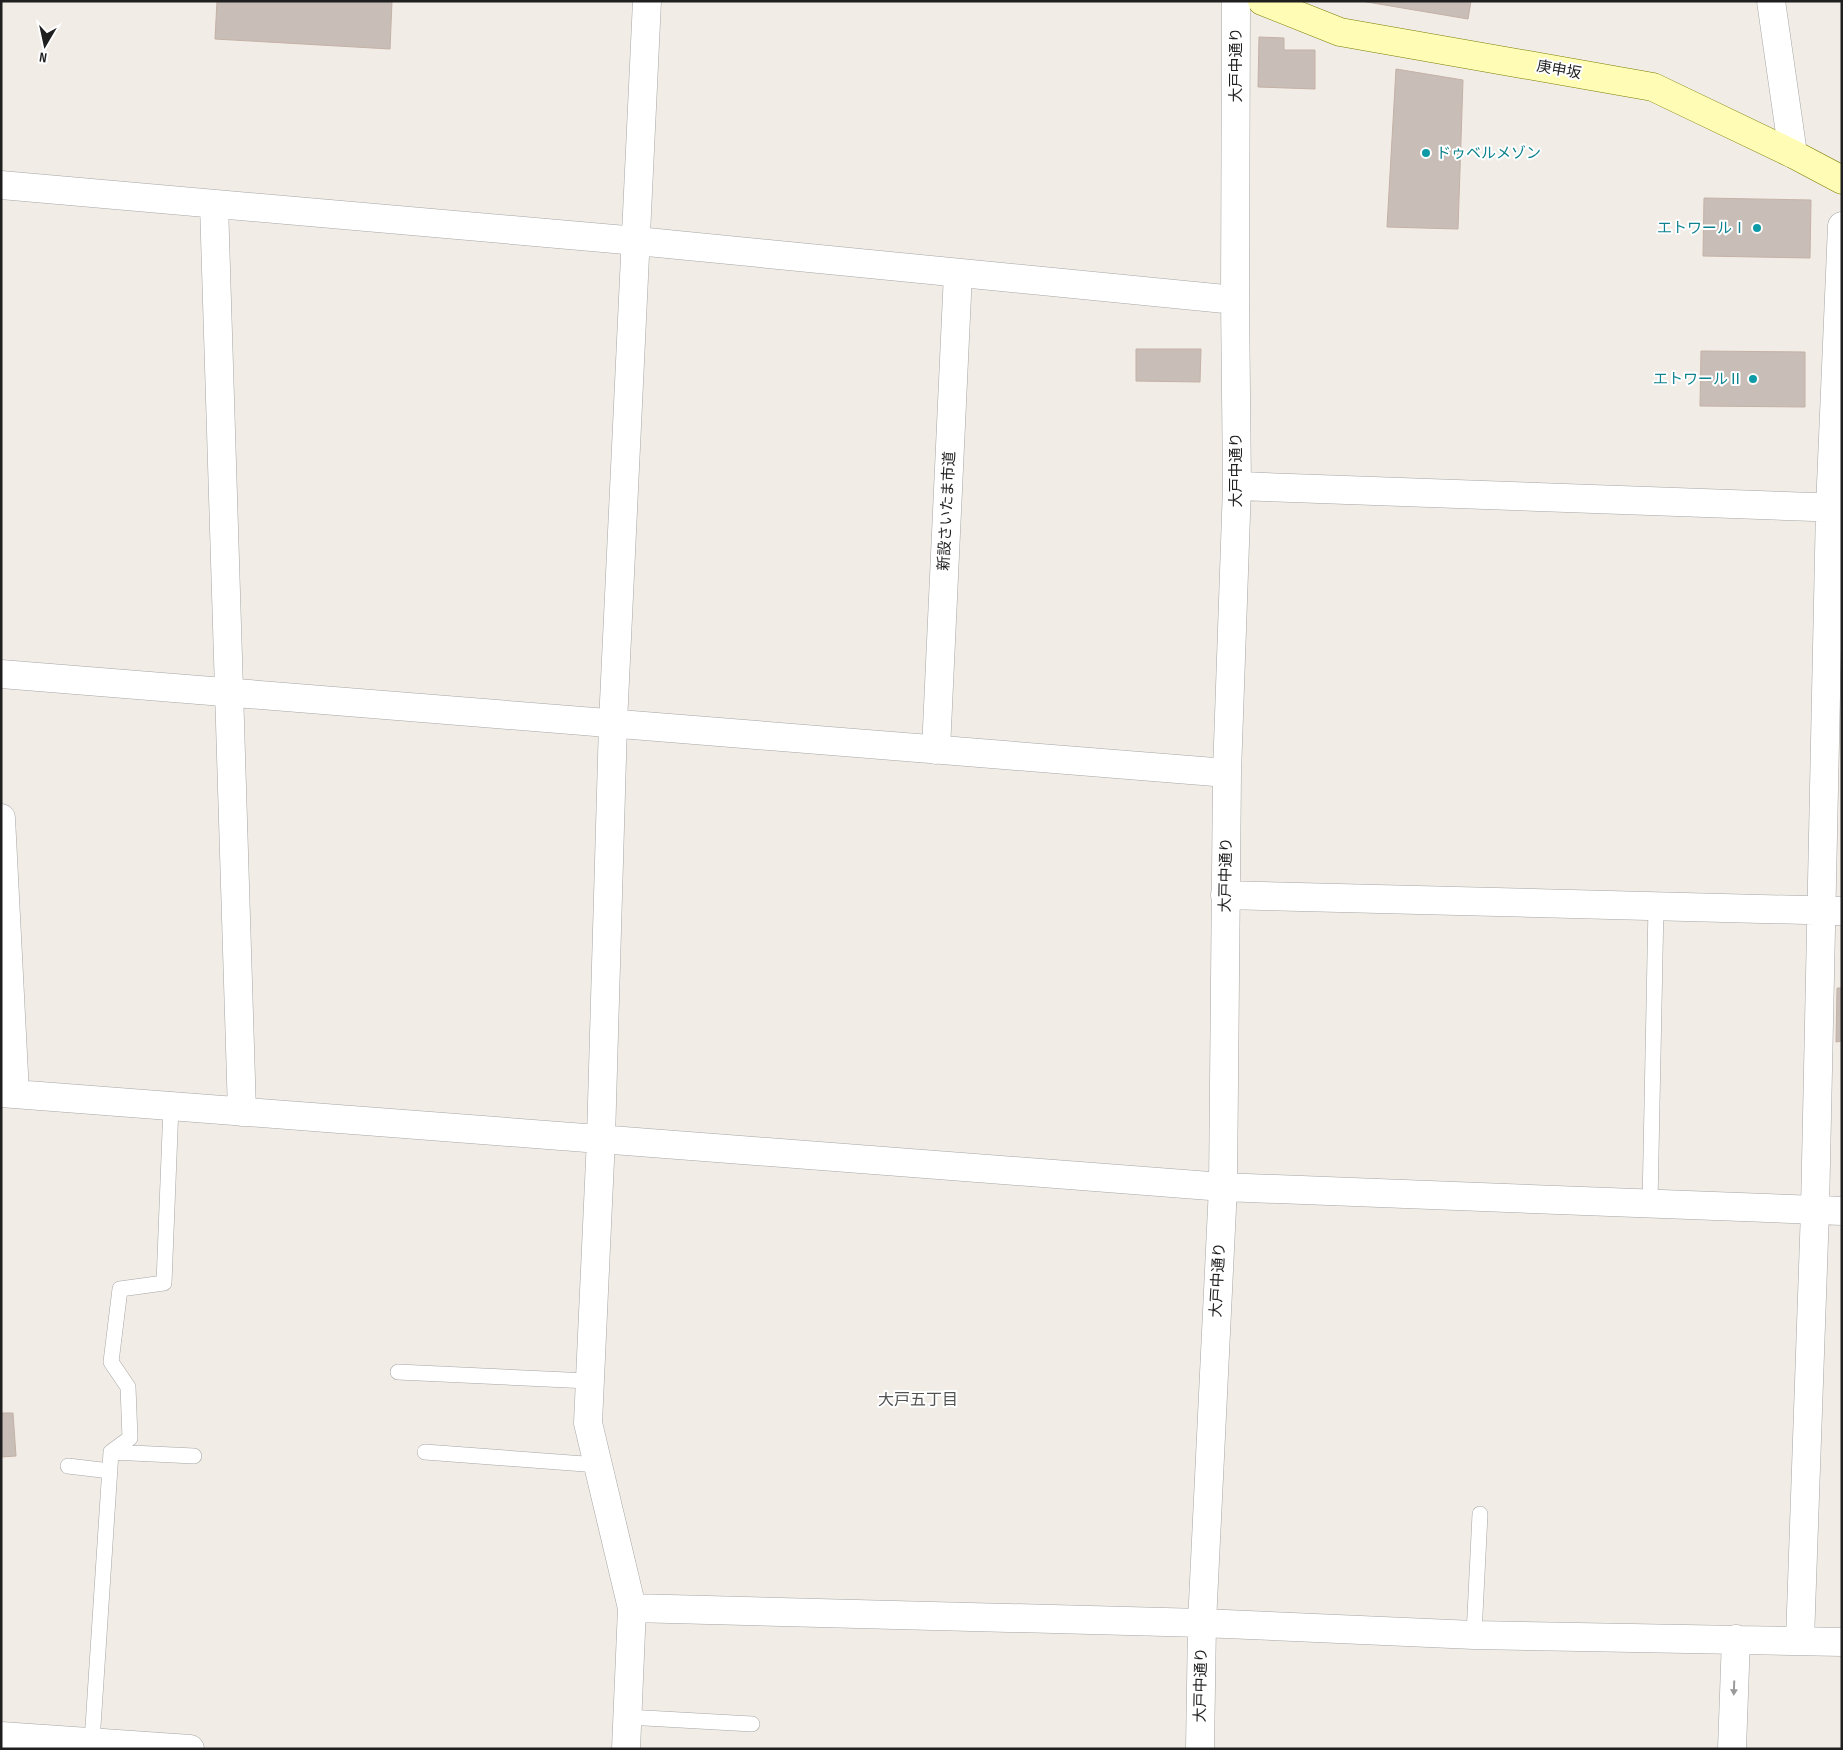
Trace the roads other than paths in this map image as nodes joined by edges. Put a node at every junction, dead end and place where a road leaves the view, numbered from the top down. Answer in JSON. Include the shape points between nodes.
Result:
{"nodes":[{"id":1,"x":647,"y":1,"type":"edge"},
{"id":2,"x":1236,"y":1,"type":"edge"},
{"id":3,"x":1262,"y":1,"type":"edge"},
{"id":4,"x":1771,"y":1,"type":"edge"},
{"id":5,"x":1793,"y":154,"type":"junction"},
{"id":6,"x":1842,"y":180,"type":"edge"},
{"id":7,"x":1,"y":184,"type":"edge"},
{"id":8,"x":214,"y":204,"type":"junction"},
{"id":9,"x":1842,"y":226,"type":"edge"},
{"id":10,"x":637,"y":241,"type":"junction"},
{"id":11,"x":958,"y":273,"type":"junction"},
{"id":12,"x":1235,"y":300,"type":"junction"},
{"id":13,"x":1237,"y":486,"type":"junction"},
{"id":14,"x":1836,"y":508,"type":"edge"},
{"id":15,"x":1,"y":674,"type":"edge"},
{"id":16,"x":229,"y":692,"type":"junction"},
{"id":17,"x":613,"y":723,"type":"junction"},
{"id":18,"x":936,"y":750,"type":"junction"},
{"id":19,"x":1227,"y":773,"type":"junction"},
{"id":20,"x":1,"y":818,"type":"edge"},
{"id":21,"x":3,"y":880,"type":"edge"},
{"id":22,"x":1225,"y":895,"type":"junction"},
{"id":23,"x":1656,"y":906,"type":"junction"},
{"id":24,"x":1832,"y":911,"type":"edge"},
{"id":25,"x":8,"y":1093,"type":"edge"},
{"id":26,"x":171,"y":1106,"type":"junction"},
{"id":27,"x":242,"y":1112,"type":"junction"},
{"id":28,"x":601,"y":1138,"type":"junction"},
{"id":29,"x":1223,"y":1187,"type":"junction"},
{"id":30,"x":1650,"y":1204,"type":"junction"},
{"id":31,"x":1829,"y":1210,"type":"edge"},
{"id":32,"x":398,"y":1372,"type":"dead end"},
{"id":33,"x":589,"y":1381,"type":"junction"},
{"id":34,"x":111,"y":1452,"type":"junction"},
{"id":35,"x":425,"y":1452,"type":"dead end"},
{"id":36,"x":194,"y":1456,"type":"dead end"},
{"id":37,"x":598,"y":1465,"type":"junction"},
{"id":38,"x":68,"y":1466,"type":"dead end"},
{"id":39,"x":110,"y":1471,"type":"junction"},
{"id":40,"x":1480,"y":1514,"type":"dead end"},
{"id":41,"x":632,"y":1608,"type":"junction"},
{"id":42,"x":1202,"y":1623,"type":"junction"},
{"id":43,"x":1474,"y":1635,"type":"junction"},
{"id":44,"x":1736,"y":1639,"type":"junction"},
{"id":45,"x":1800,"y":1640,"type":"junction"},
{"id":46,"x":1842,"y":1642,"type":"edge"},
{"id":47,"x":627,"y":1717,"type":"junction"},
{"id":48,"x":752,"y":1724,"type":"dead end"},
{"id":49,"x":9,"y":1741,"type":"edge"},
{"id":50,"x":92,"y":1742,"type":"junction"},
{"id":51,"x":190,"y":1749,"type":"edge"},
{"id":52,"x":626,"y":1749,"type":"edge"},
{"id":53,"x":1200,"y":1749,"type":"edge"},
{"id":54,"x":1732,"y":1749,"type":"edge"}],
"edges":[{"from":1,"to":10,"type":"street"},
{"from":2,"to":12,"type":"street","name":"大戸中通り"},
{"from":3,"to":5,"type":"street","name":"庚申坂","via":[[1340,32],[1653,86]]},
{"from":4,"to":5,"type":"street"},
{"from":5,"to":6,"type":"street","name":"庚申坂"},
{"from":7,"to":8,"type":"street"},
{"from":8,"to":10,"type":"street"},
{"from":8,"to":16,"type":"street"},
{"from":9,"to":14,"type":"street"},
{"from":10,"to":11,"type":"street"},
{"from":10,"to":17,"type":"street"},
{"from":11,"to":12,"type":"street"},
{"from":11,"to":18,"type":"street","name":"新設さいたま市道"},
{"from":12,"to":13,"type":"street","name":"大戸中通り"},
{"from":13,"to":14,"type":"street"},
{"from":13,"to":19,"type":"street","name":"大戸中通り"},
{"from":14,"to":24,"type":"street"},
{"from":15,"to":16,"type":"street"},
{"from":16,"to":17,"type":"street"},
{"from":16,"to":27,"type":"street"},
{"from":17,"to":18,"type":"street"},
{"from":17,"to":28,"type":"street"},
{"from":18,"to":19,"type":"street"},
{"from":19,"to":22,"type":"street","name":"大戸中通り"},
{"from":20,"to":21,"type":"street"},
{"from":21,"to":25,"type":"street"},
{"from":22,"to":23,"type":"street"},
{"from":22,"to":29,"type":"street","name":"大戸中通り"},
{"from":23,"to":24,"type":"street"},
{"from":23,"to":30,"type":"lane"},
{"from":24,"to":31,"type":"street"},
{"from":25,"to":26,"type":"street"},
{"from":26,"to":27,"type":"street"},
{"from":26,"to":34,"type":"lane","via":[[164,1283],[120,1289],[112,1362],[128,1387],[130,1438]]},
{"from":27,"to":28,"type":"street"},
{"from":28,"to":29,"type":"street"},
{"from":28,"to":33,"type":"street"},
{"from":29,"to":30,"type":"street"},
{"from":29,"to":42,"type":"street","name":"大戸中通り"},
{"from":30,"to":31,"type":"street"},
{"from":31,"to":45,"type":"street"},
{"from":32,"to":33,"type":"lane"},
{"from":33,"to":37,"type":"street","via":[[588,1423]]},
{"from":34,"to":36,"type":"lane"},
{"from":34,"to":39,"type":"lane"},
{"from":35,"to":37,"type":"lane"},
{"from":37,"to":41,"type":"street"},
{"from":38,"to":39,"type":"lane"},
{"from":39,"to":50,"type":"lane"},
{"from":40,"to":43,"type":"lane"},
{"from":41,"to":42,"type":"street"},
{"from":41,"to":47,"type":"street"},
{"from":42,"to":43,"type":"street"},
{"from":42,"to":53,"type":"street","name":"大戸中通り"},
{"from":43,"to":44,"type":"street"},
{"from":44,"to":45,"type":"street"},
{"from":44,"to":54,"type":"street","one_way":true},
{"from":45,"to":46,"type":"street"},
{"from":47,"to":48,"type":"lane"},
{"from":47,"to":52,"type":"street"},
{"from":49,"to":50,"type":"street"},
{"from":50,"to":51,"type":"street"}]}
